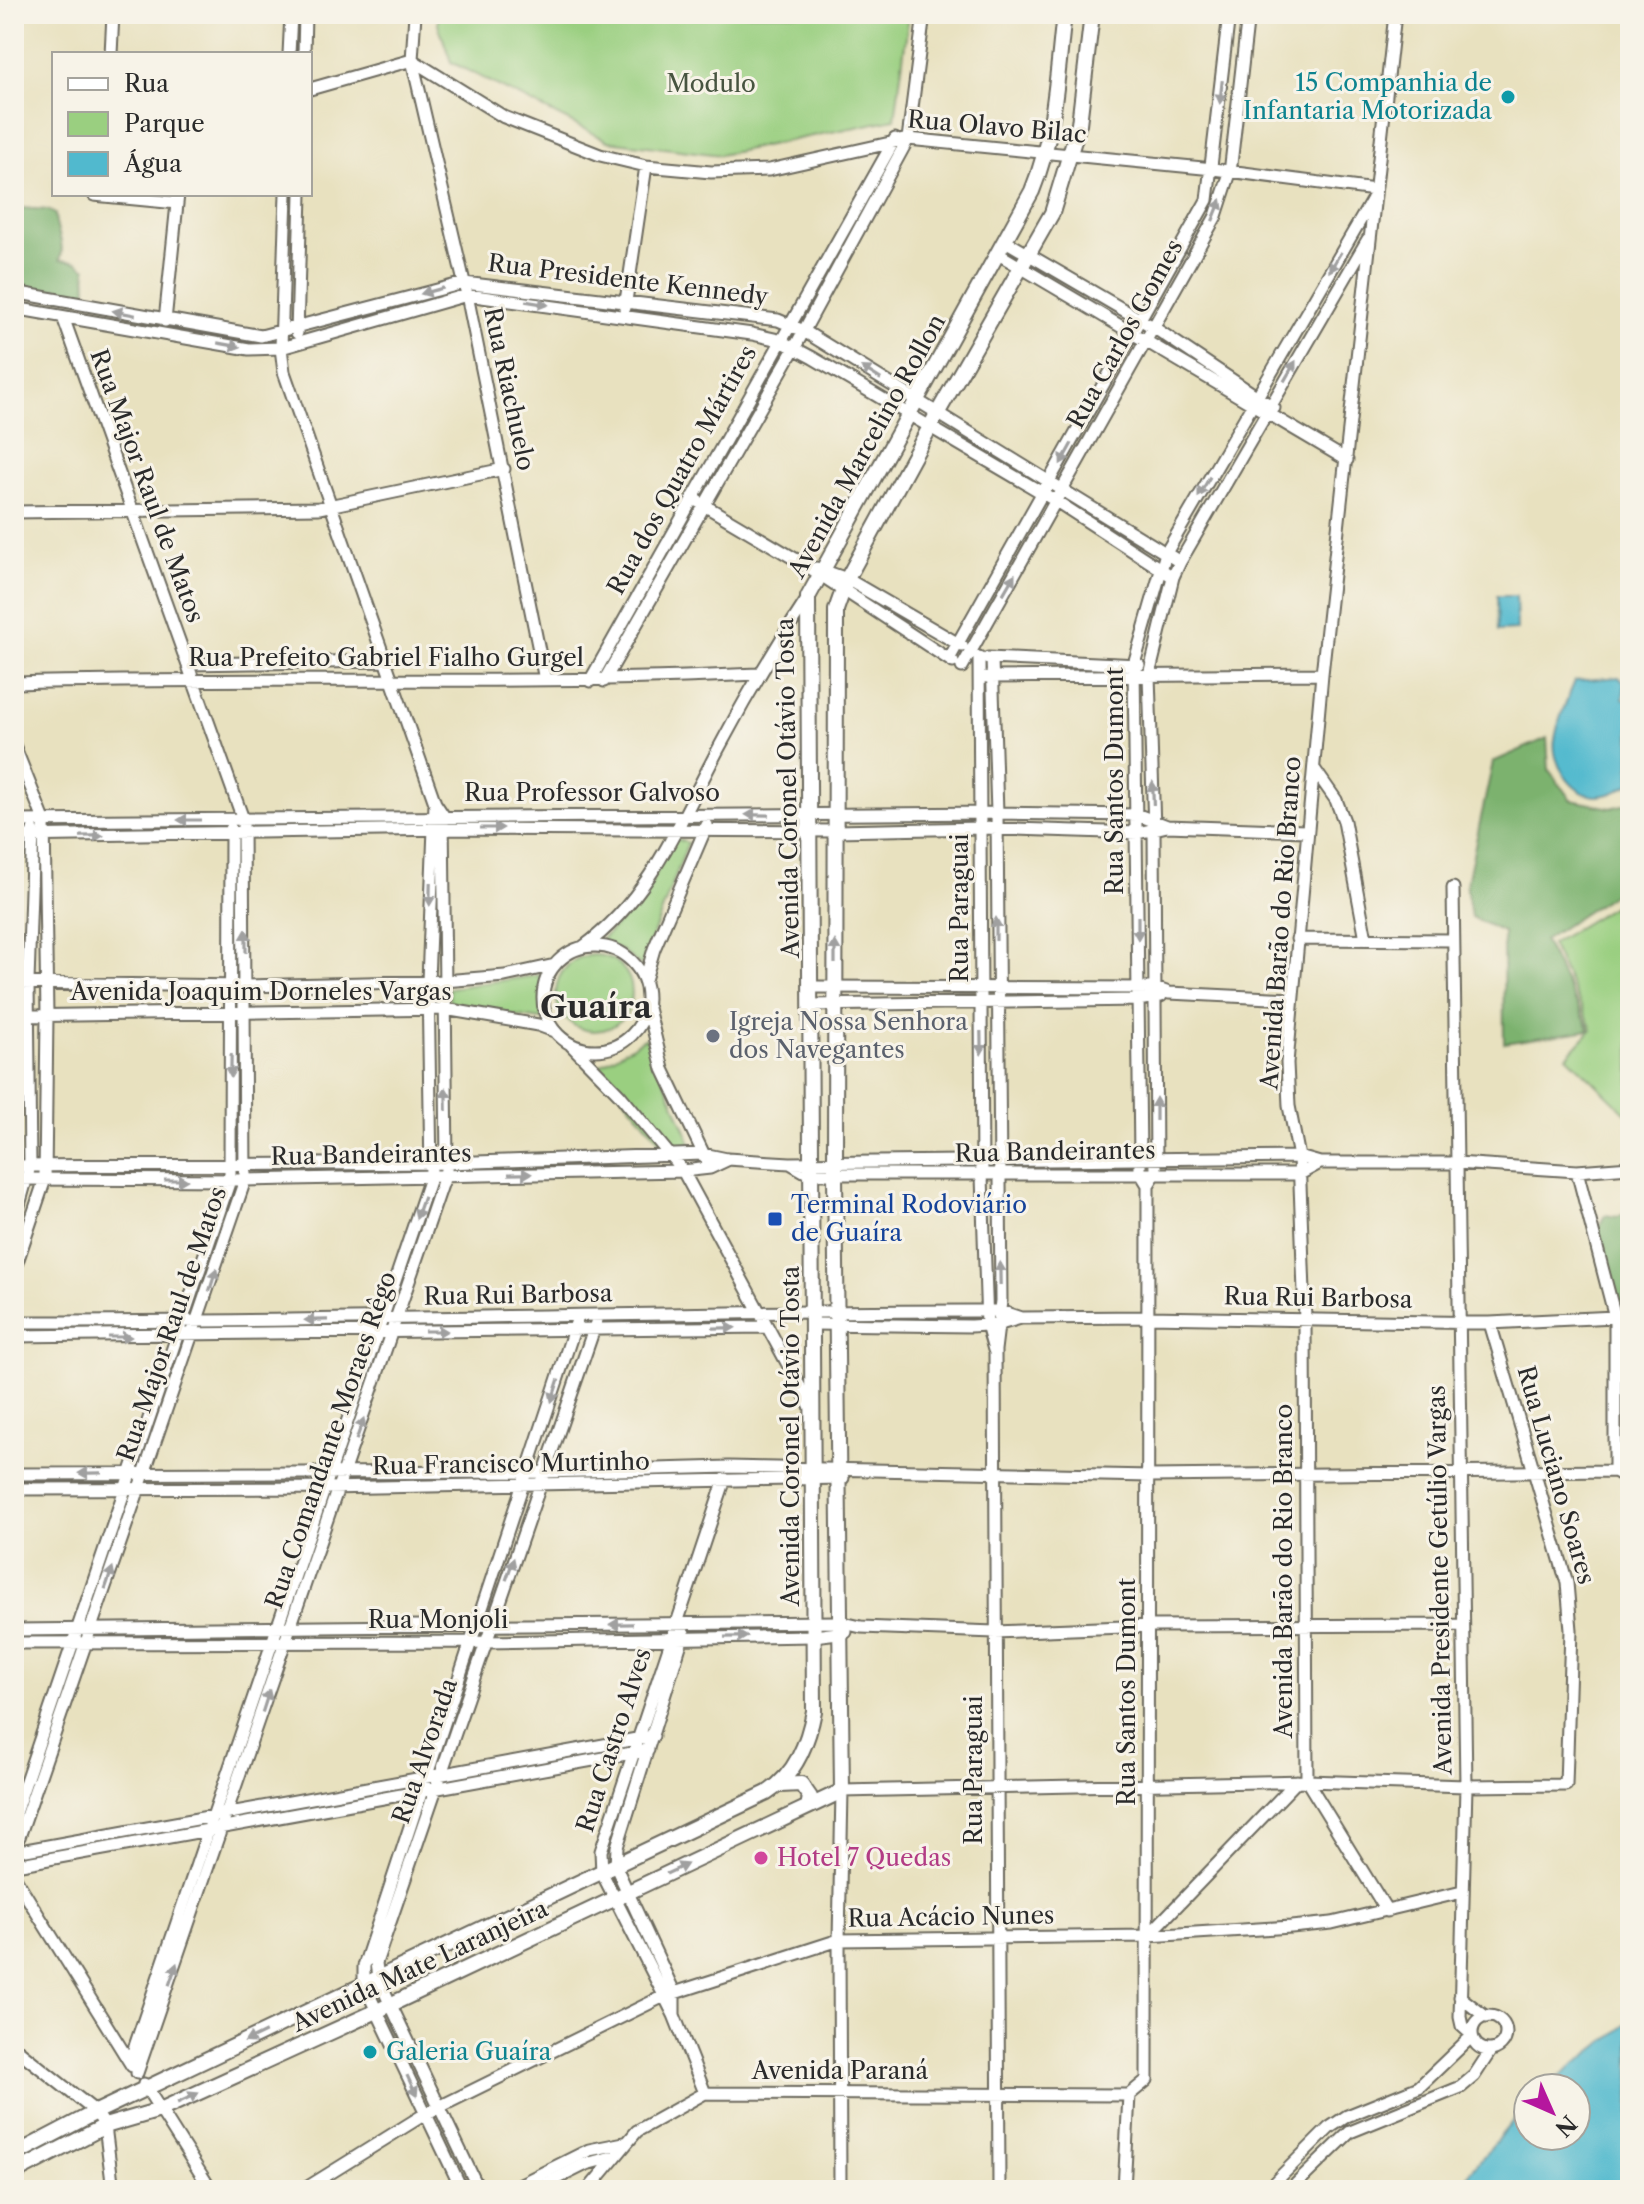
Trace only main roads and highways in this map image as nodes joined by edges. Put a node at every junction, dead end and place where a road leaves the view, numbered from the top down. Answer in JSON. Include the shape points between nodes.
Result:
{"nodes":[{"id":1,"x":1064,"y":14,"type":"edge"},
{"id":2,"x":1092,"y":14,"type":"edge"},
{"id":3,"x":1061,"y":45,"type":"junction"},
{"id":4,"x":1088,"y":47,"type":"junction"},
{"id":5,"x":808,"y":597,"type":"joint"},
{"id":6,"x":836,"y":610,"type":"joint"},
{"id":7,"x":835,"y":674,"type":"junction"},
{"id":8,"x":809,"y":677,"type":"junction"},
{"id":9,"x":835,"y":913,"type":"junction"},
{"id":10,"x":811,"y":915,"type":"junction"},
{"id":11,"x":810,"y":1100,"type":"junction"},
{"id":12,"x":836,"y":1102,"type":"junction"},
{"id":13,"x":780,"y":1785,"type":"junction"},
{"id":14,"x":842,"y":1791,"type":"joint"},
{"id":15,"x":808,"y":1807,"type":"junction"},
{"id":16,"x":14,"y":2155,"type":"edge"},
{"id":17,"x":14,"y":2173,"type":"edge"}],
"edges":[{"from":1,"to":3,"type":"main road","name":"Avenida Marcelino Rollon"},
{"from":2,"to":4,"type":"main road","name":"Avenida Marcelino Rollon"},
{"from":3,"to":4,"type":"main road"},
{"from":3,"to":5,"type":"main road","name":"Avenida Marcelino Rollon","via":[[1047,153],[1003,248]]},
{"from":4,"to":6,"type":"main road","name":"Avenida Marcelino Rollon","via":[[1079,124],[1052,213],[929,428],[844,585]]},
{"from":5,"to":8,"type":"main road","name":"Avenida Coronel Otávio Tosta"},
{"from":6,"to":7,"type":"main road","name":"Avenida Coronel Otávio Tosta"},
{"from":7,"to":8,"type":"main road"},
{"from":7,"to":9,"type":"main road","name":"Avenida Coronel Otávio Tosta"},
{"from":8,"to":10,"type":"main road","name":"Avenida Coronel Otávio Tosta"},
{"from":9,"to":10,"type":"main road"},
{"from":12,"to":9,"type":"main road","name":"Avenida Coronel Otávio Tosta","one_way":true},
{"from":10,"to":11,"type":"main road","name":"Avenida Coronel Otávio Tosta"},
{"from":11,"to":12,"type":"main road"},
{"from":11,"to":13,"type":"main road","name":"Avenida Coronel Otávio Tosta","via":[[814,1711],[793,1769]]},
{"from":12,"to":14,"type":"main road","name":"Avenida Coronel Otávio Tosta"},
{"from":13,"to":15,"type":"main road","via":[[801,1784],[810,1797]]},
{"from":13,"to":16,"type":"main road","name":"Avenida Mate Laranjeira","one_way":true},
{"from":14,"to":15,"type":"main road","name":"Avenida Mate Laranjeira"},
{"from":17,"to":15,"type":"main road","name":"Avenida Mate Laranjeira","one_way":true,"via":[[105,2126],[160,2110],[384,2008]]}]}
